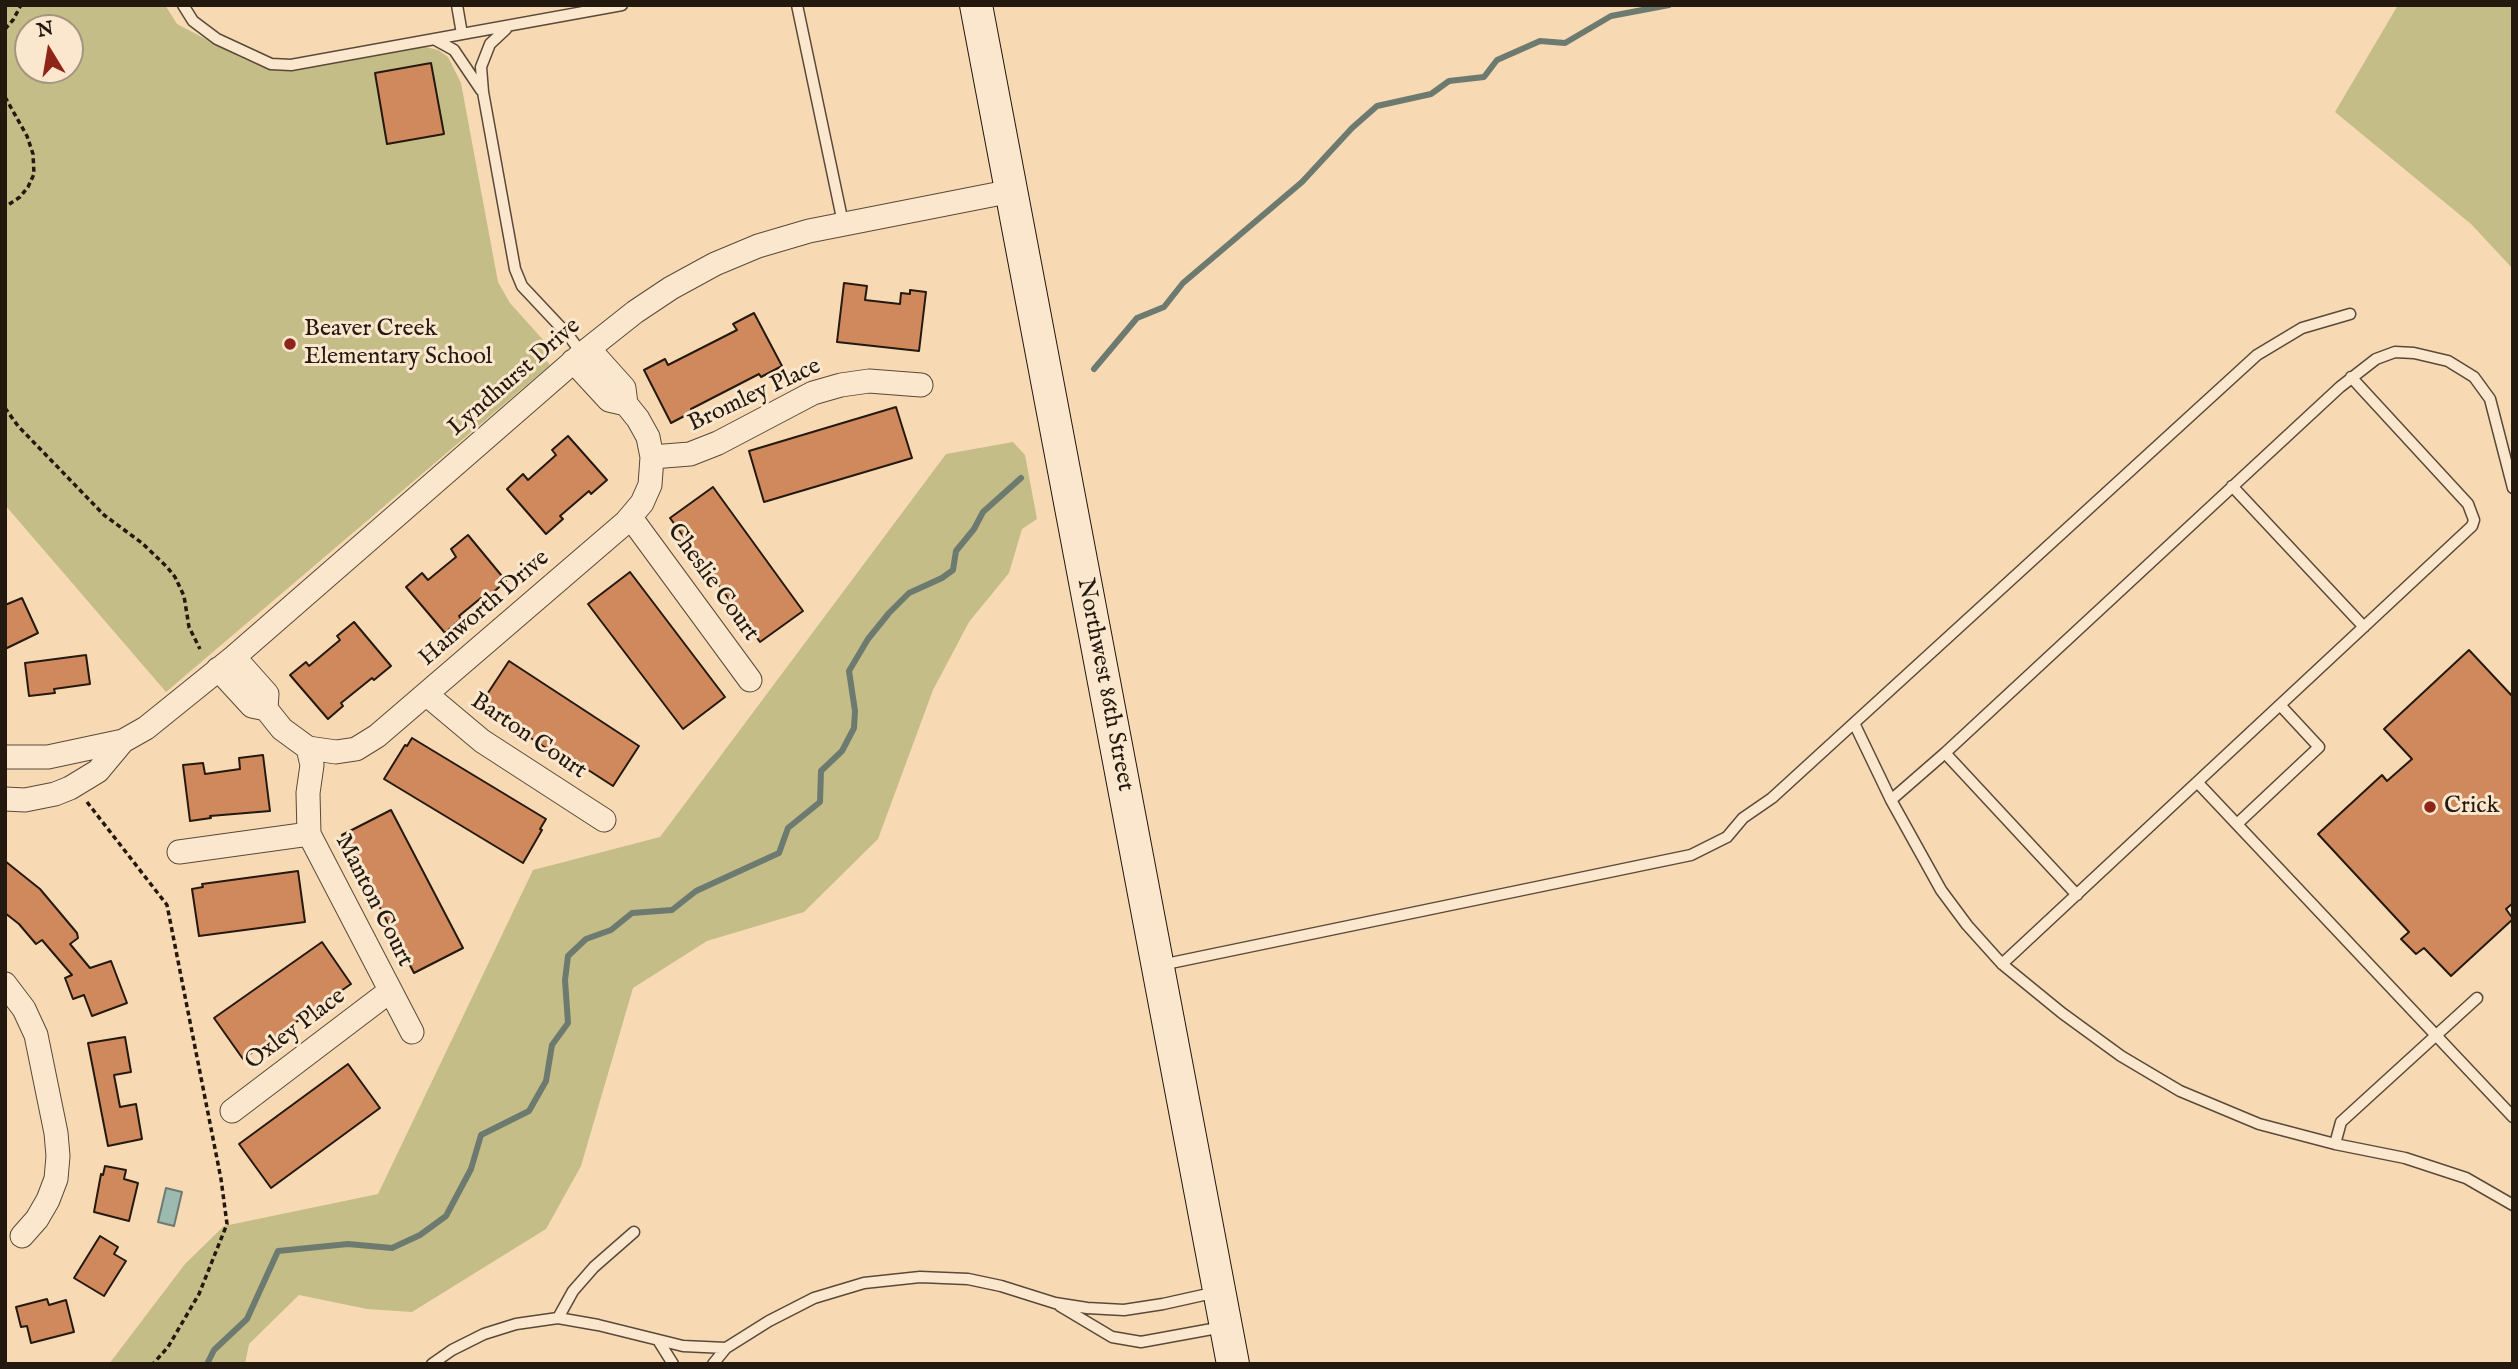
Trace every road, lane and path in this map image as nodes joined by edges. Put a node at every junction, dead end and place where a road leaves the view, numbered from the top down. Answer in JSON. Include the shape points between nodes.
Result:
{"nodes":[{"id":1,"x":20,"y":5,"type":"edge"},
{"id":2,"x":183,"y":5,"type":"edge"},
{"id":3,"x":457,"y":5,"type":"edge"},
{"id":4,"x":622,"y":5,"type":"edge"},
{"id":5,"x":797,"y":5,"type":"edge"},
{"id":6,"x":976,"y":5,"type":"edge"},
{"id":7,"x":509,"y":27,"type":"junction"},
{"id":8,"x":5,"y":29,"type":"edge"},
{"id":9,"x":462,"y":34,"type":"junction"},
{"id":10,"x":432,"y":38,"type":"junction"},
{"id":11,"x":483,"y":92,"type":"junction"},
{"id":12,"x":5,"y":97,"type":"edge"},
{"id":13,"x":1012,"y":191,"type":"junction"},
{"id":14,"x":5,"y":207,"type":"edge"},
{"id":15,"x":843,"y":223,"type":"junction"},
{"id":16,"x":2350,"y":314,"type":"dead end"},
{"id":17,"x":581,"y":355,"type":"junction"},
{"id":18,"x":2351,"y":377,"type":"junction"},
{"id":19,"x":921,"y":385,"type":"dead end"},
{"id":20,"x":5,"y":408,"type":"edge"},
{"id":21,"x":652,"y":457,"type":"junction"},
{"id":22,"x":2232,"y":486,"type":"junction"},
{"id":23,"x":2513,"y":488,"type":"edge"},
{"id":24,"x":631,"y":518,"type":"junction"},
{"id":25,"x":2364,"y":627,"type":"junction"},
{"id":26,"x":200,"y":649,"type":"dead end"},
{"id":27,"x":226,"y":663,"type":"junction"},
{"id":28,"x":750,"y":680,"type":"dead end"},
{"id":29,"x":426,"y":694,"type":"junction"},
{"id":30,"x":2280,"y":705,"type":"junction"},
{"id":31,"x":1854,"y":723,"type":"junction"},
{"id":32,"x":123,"y":741,"type":"junction"},
{"id":33,"x":308,"y":748,"type":"junction"},
{"id":34,"x":1945,"y":753,"type":"junction"},
{"id":35,"x":5,"y":757,"type":"edge"},
{"id":36,"x":2198,"y":783,"type":"junction"},
{"id":37,"x":75,"y":785,"type":"junction"},
{"id":38,"x":5,"y":799,"type":"edge"},
{"id":39,"x":1891,"y":800,"type":"junction"},
{"id":40,"x":604,"y":820,"type":"dead end"},
{"id":41,"x":2237,"y":824,"type":"junction"},
{"id":42,"x":309,"y":834,"type":"junction"},
{"id":43,"x":179,"y":852,"type":"dead end"},
{"id":44,"x":2077,"y":895,"type":"junction"},
{"id":45,"x":2002,"y":964,"type":"junction"},
{"id":46,"x":1156,"y":966,"type":"junction"},
{"id":47,"x":5,"y":984,"type":"edge"},
{"id":48,"x":390,"y":991,"type":"junction"},
{"id":49,"x":2477,"y":998,"type":"dead end"},
{"id":50,"x":412,"y":1032,"type":"dead end"},
{"id":51,"x":2436,"y":1035,"type":"junction"},
{"id":52,"x":232,"y":1111,"type":"dead end"},
{"id":53,"x":2513,"y":1117,"type":"edge"},
{"id":54,"x":2335,"y":1144,"type":"junction"},
{"id":55,"x":2513,"y":1205,"type":"edge"},
{"id":56,"x":634,"y":1232,"type":"dead end"},
{"id":57,"x":22,"y":1236,"type":"dead end"},
{"id":58,"x":1220,"y":1291,"type":"junction"},
{"id":59,"x":1055,"y":1303,"type":"junction"},
{"id":60,"x":558,"y":1318,"type":"junction"},
{"id":61,"x":1226,"y":1326,"type":"junction"},
{"id":62,"x":659,"y":1340,"type":"junction"},
{"id":63,"x":726,"y":1348,"type":"junction"},
{"id":64,"x":153,"y":1364,"type":"edge"},
{"id":65,"x":432,"y":1364,"type":"edge"},
{"id":66,"x":673,"y":1364,"type":"edge"},
{"id":67,"x":713,"y":1364,"type":"edge"},
{"id":68,"x":1233,"y":1364,"type":"edge"}],
"edges":[{"from":1,"to":8,"type":"path"},
{"from":2,"to":10,"type":"lane","via":[[194,21],[217,39],[271,64],[291,65]]},
{"from":3,"to":9,"type":"lane"},
{"from":4,"to":7,"type":"lane"},
{"from":5,"to":15,"type":"lane"},
{"from":6,"to":13,"type":"main road","name":"Northwest 86th Street"},
{"from":7,"to":9,"type":"lane"},
{"from":7,"to":11,"type":"lane","via":[[485,55]]},
{"from":9,"to":10,"type":"lane"},
{"from":10,"to":11,"type":"lane","via":[[454,50]]},
{"from":11,"to":17,"type":"lane","via":[[515,269],[522,286]]},
{"from":12,"to":14,"type":"path","via":[[27,136],[34,174],[20,197]]},
{"from":13,"to":15,"type":"street","name":"Lyndhurst Drive"},
{"from":13,"to":46,"type":"main road","name":"Northwest 86th Street"},
{"from":15,"to":17,"type":"street","name":"Lyndhurst Drive","via":[[758,246],[715,264],[644,306]]},
{"from":16,"to":31,"type":"lane","via":[[2302,328],[2257,355]]},
{"from":17,"to":21,"type":"street","name":"Hanworth Drive","via":[[609,400],[626,404],[639,419]]},
{"from":17,"to":27,"type":"street","name":"Lyndhurst Drive"},
{"from":18,"to":22,"type":"lane"},
{"from":18,"to":23,"type":"lane","via":[[2395,352],[2448,361],[2474,377],[2490,399]]},
{"from":18,"to":25,"type":"lane","via":[[2468,504],[2474,520]]},
{"from":19,"to":21,"type":"street","name":"Bromley Place","via":[[869,381],[841,385],[813,393],[690,454]]},
{"from":20,"to":26,"type":"path","via":[[87,498],[167,567],[184,596],[189,627]]},
{"from":21,"to":24,"type":"street","name":"Hanworth Drive","via":[[650,485]]},
{"from":22,"to":25,"type":"lane"},
{"from":22,"to":34,"type":"lane"},
{"from":24,"to":28,"type":"street","name":"Cheslie Court"},
{"from":24,"to":29,"type":"street","name":"Hanworth Drive"},
{"from":25,"to":30,"type":"lane"},
{"from":27,"to":32,"type":"street","name":"Lyndhurst Drive","via":[[146,728]]},
{"from":27,"to":33,"type":"street","via":[[253,706],[266,709],[282,729]]},
{"from":29,"to":33,"type":"street","name":"Hanworth Drive","via":[[356,748],[336,752]]},
{"from":29,"to":40,"type":"street","name":"Barton Court","via":[[482,741]]},
{"from":30,"to":36,"type":"lane"},
{"from":30,"to":41,"type":"lane","via":[[2319,747]]},
{"from":31,"to":39,"type":"lane"},
{"from":31,"to":46,"type":"lane","via":[[1727,837],[1691,855]]},
{"from":32,"to":35,"type":"street","name":"Lyndhurst Drive","via":[[48,757]]},
{"from":32,"to":37,"type":"street","name":"Lyndhurst Drive","via":[[98,771]]},
{"from":33,"to":42,"type":"street","name":"Manton Court","via":[[312,765]]},
{"from":34,"to":39,"type":"lane"},
{"from":34,"to":44,"type":"lane"},
{"from":36,"to":41,"type":"lane"},
{"from":36,"to":44,"type":"lane"},
{"from":37,"to":38,"type":"street","name":"Lyndhurst Drive","via":[[41,798]]},
{"from":37,"to":64,"type":"path","via":[[167,905],[227,1224],[199,1294]]},
{"from":39,"to":45,"type":"lane","via":[[1941,890]]},
{"from":41,"to":51,"type":"lane"},
{"from":42,"to":43,"type":"street"},
{"from":42,"to":48,"type":"street","name":"Manton Court"},
{"from":44,"to":45,"type":"lane"},
{"from":45,"to":54,"type":"lane","via":[[2121,1056],[2180,1091],[2259,1125]]},
{"from":46,"to":58,"type":"main road","name":"Northwest 86th Street"},
{"from":47,"to":57,"type":"street","via":[[36,1035],[58,1156],[48,1200]]},
{"from":48,"to":50,"type":"street","name":"Manton Court"},
{"from":48,"to":52,"type":"street","name":"Oxley Place"},
{"from":49,"to":51,"type":"lane"},
{"from":51,"to":53,"type":"lane"},
{"from":51,"to":54,"type":"lane","via":[[2341,1122]]},
{"from":54,"to":55,"type":"lane","via":[[2405,1158],[2466,1178]]},
{"from":56,"to":60,"type":"lane","via":[[594,1267]]},
{"from":58,"to":59,"type":"lane","via":[[1124,1310]]},
{"from":58,"to":61,"type":"main road","name":"Northwest 86th Street"},
{"from":59,"to":61,"type":"lane","via":[[1112,1337],[1141,1342]]},
{"from":59,"to":63,"type":"lane","via":[[968,1279],[920,1277],[864,1283],[814,1298]]},
{"from":60,"to":62,"type":"lane"},
{"from":60,"to":65,"type":"lane","via":[[484,1334]]},
{"from":61,"to":68,"type":"main road","name":"Northwest 86th Street"},
{"from":62,"to":63,"type":"lane"},
{"from":62,"to":66,"type":"lane"},
{"from":63,"to":67,"type":"lane"}]}
